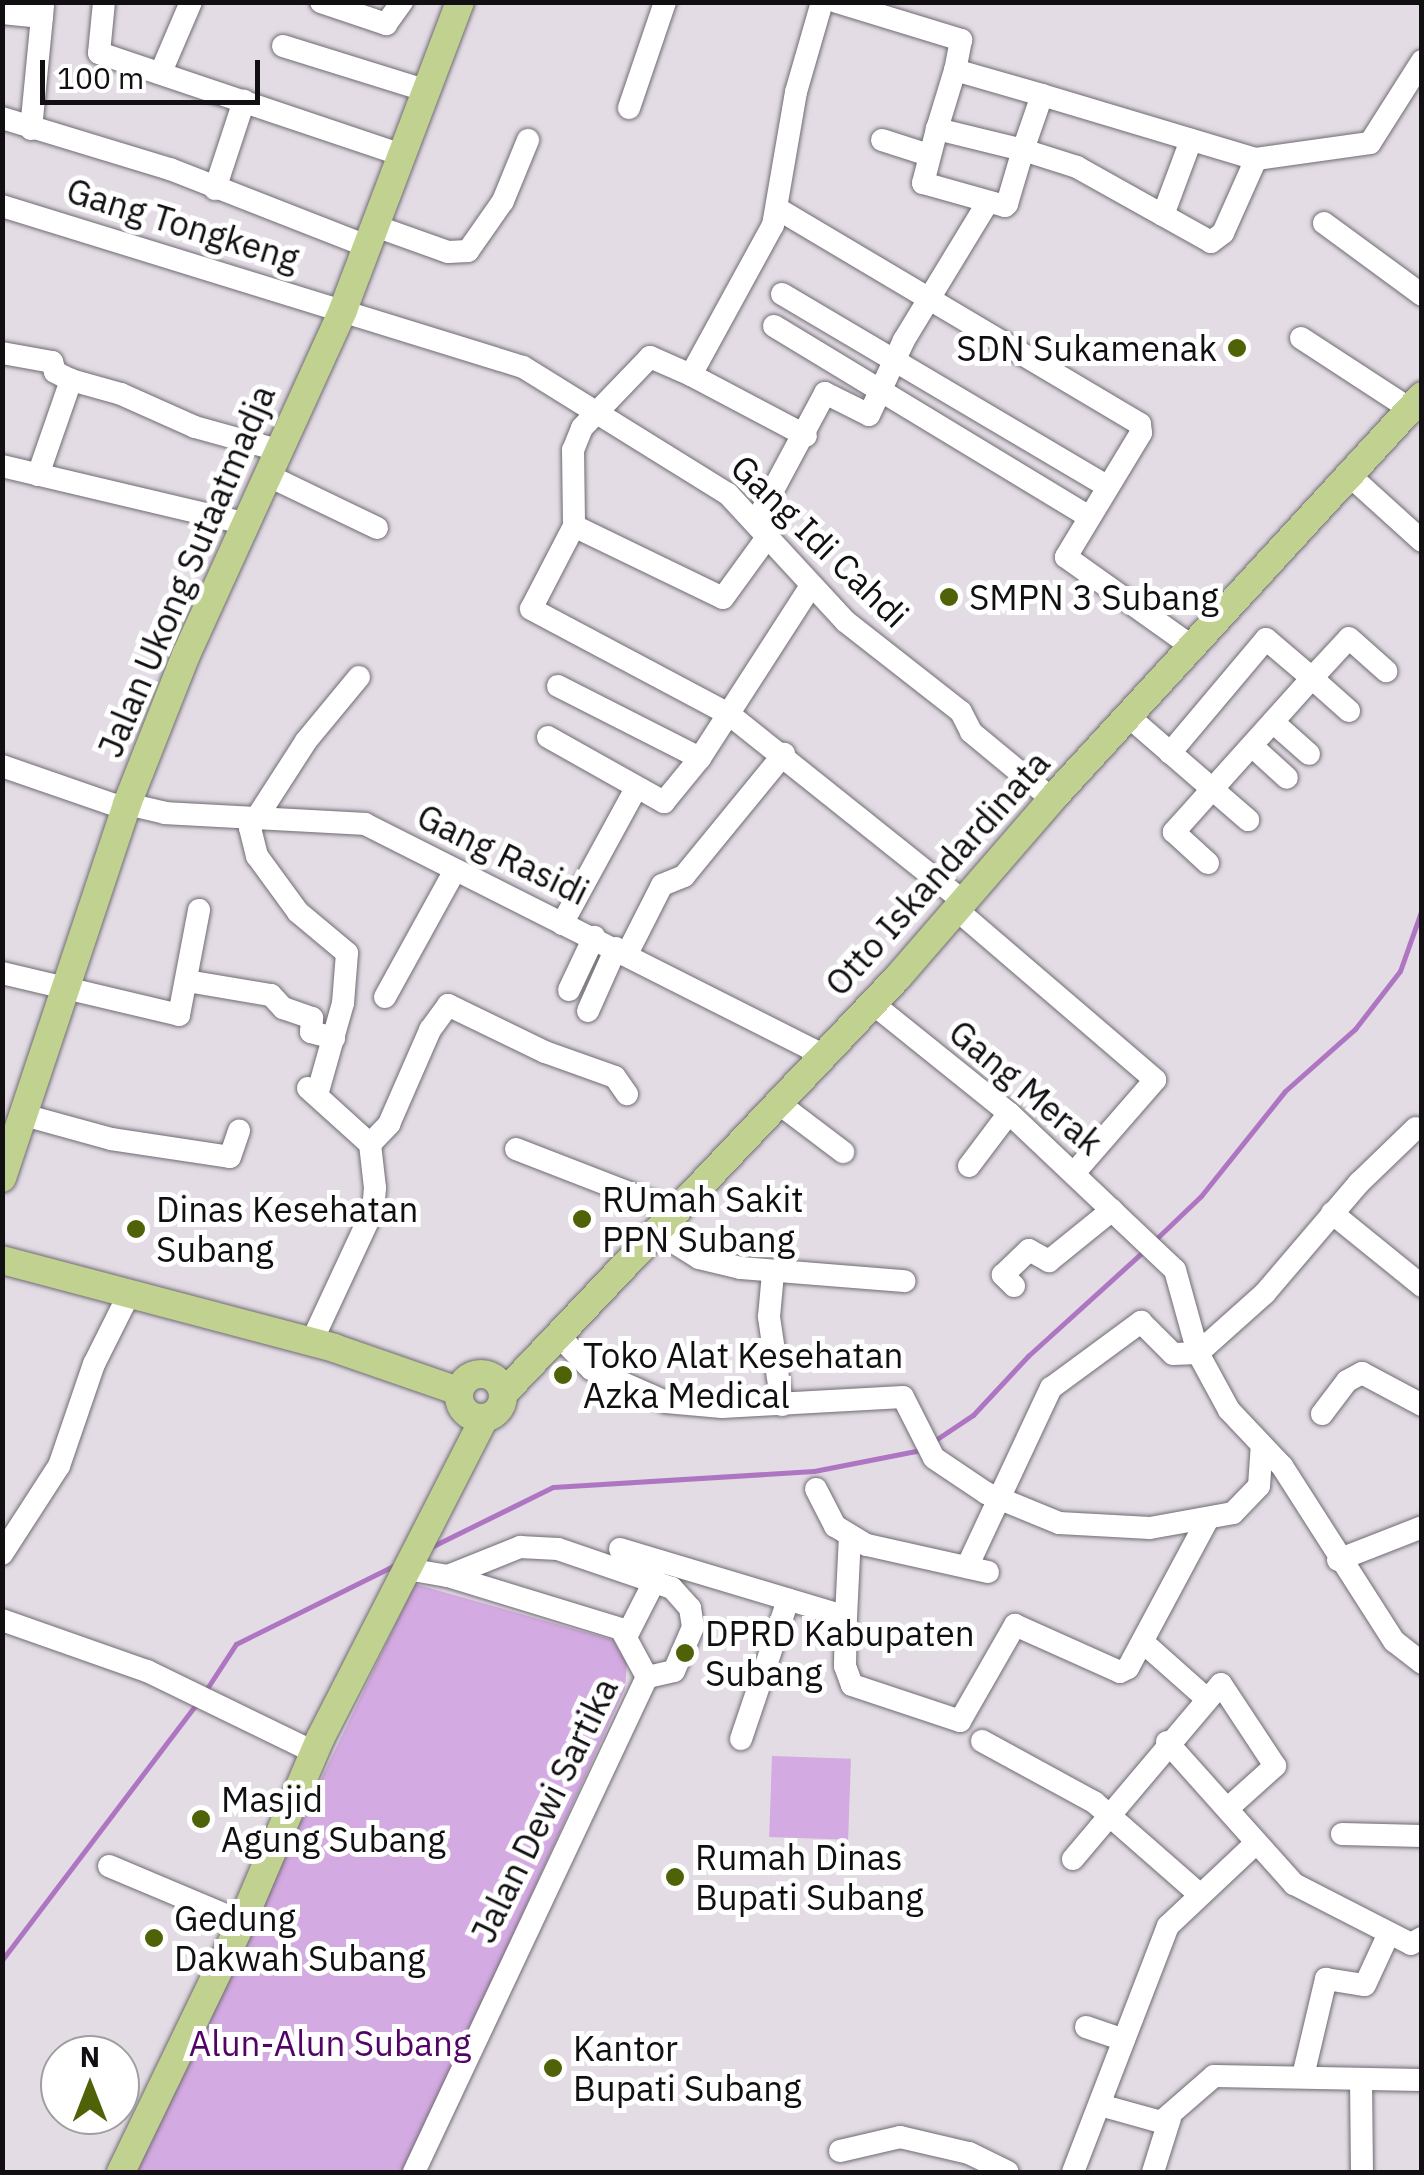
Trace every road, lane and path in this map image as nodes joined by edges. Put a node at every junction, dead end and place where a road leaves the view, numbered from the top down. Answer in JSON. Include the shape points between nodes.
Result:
{"nodes":[{"id":1,"x":104,"y":2,"type":"edge"},
{"id":2,"x":191,"y":2,"type":"edge"},
{"id":3,"x":402,"y":2,"type":"edge"},
{"id":4,"x":460,"y":2,"type":"edge"},
{"id":5,"x":665,"y":2,"type":"edge"},
{"id":6,"x":822,"y":2,"type":"edge"},
{"id":7,"x":837,"y":2,"type":"edge"},
{"id":8,"x":331,"y":4,"type":"edge"},
{"id":9,"x":43,"y":10,"type":"edge"},
{"id":10,"x":2,"y":13,"type":"edge"},
{"id":11,"x":283,"y":46,"type":"dead end"},
{"id":12,"x":1422,"y":61,"type":"edge"},
{"id":13,"x":956,"y":70,"type":"junction"},
{"id":14,"x":161,"y":72,"type":"junction"},
{"id":15,"x":424,"y":90,"type":"junction"},
{"id":16,"x":1042,"y":95,"type":"junction"},
{"id":17,"x":244,"y":101,"type":"junction"},
{"id":18,"x":629,"y":108,"type":"dead end"},
{"id":19,"x":2,"y":118,"type":"edge"},
{"id":20,"x":32,"y":128,"type":"junction"},
{"id":21,"x":937,"y":129,"type":"junction"},
{"id":22,"x":528,"y":140,"type":"dead end"},
{"id":23,"x":882,"y":140,"type":"dead end"},
{"id":24,"x":1191,"y":140,"type":"junction"},
{"id":25,"x":1023,"y":150,"type":"junction"},
{"id":26,"x":400,"y":154,"type":"junction"},
{"id":27,"x":929,"y":155,"type":"junction"},
{"id":28,"x":1256,"y":160,"type":"junction"},
{"id":29,"x":214,"y":189,"type":"junction"},
{"id":30,"x":986,"y":205,"type":"junction"},
{"id":31,"x":2,"y":206,"type":"edge"},
{"id":32,"x":778,"y":209,"type":"junction"},
{"id":33,"x":1163,"y":215,"type":"junction"},
{"id":34,"x":1324,"y":223,"type":"dead end"},
{"id":35,"x":373,"y":237,"type":"junction"},
{"id":36,"x":782,"y":294,"type":"dead end"},
{"id":37,"x":1422,"y":295,"type":"edge"},
{"id":38,"x":928,"y":299,"type":"junction"},
{"id":39,"x":343,"y":310,"type":"junction"},
{"id":40,"x":774,"y":326,"type":"dead end"},
{"id":41,"x":1301,"y":338,"type":"dead end"},
{"id":42,"x":2,"y":353,"type":"edge"},
{"id":43,"x":896,"y":357,"type":"junction"},
{"id":44,"x":691,"y":374,"type":"junction"},
{"id":45,"x":71,"y":380,"type":"junction"},
{"id":46,"x":882,"y":389,"type":"junction"},
{"id":47,"x":1416,"y":403,"type":"edge"},
{"id":48,"x":597,"y":408,"type":"junction"},
{"id":49,"x":806,"y":436,"type":"junction"},
{"id":50,"x":272,"y":462,"type":"junction"},
{"id":51,"x":2,"y":466,"type":"edge"},
{"id":52,"x":1348,"y":474,"type":"junction"},
{"id":53,"x":38,"y":475,"type":"junction"},
{"id":54,"x":1106,"y":484,"type":"junction"},
{"id":55,"x":1086,"y":514,"type":"junction"},
{"id":56,"x":244,"y":522,"type":"junction"},
{"id":57,"x":574,"y":526,"type":"junction"},
{"id":58,"x":377,"y":528,"type":"dead end"},
{"id":59,"x":762,"y":528,"type":"junction"},
{"id":60,"x":1422,"y":541,"type":"edge"},
{"id":61,"x":811,"y":586,"type":"junction"},
{"id":62,"x":1194,"y":648,"type":"junction"},
{"id":63,"x":1386,"y":671,"type":"dead end"},
{"id":64,"x":359,"y":677,"type":"dead end"},
{"id":65,"x":1312,"y":678,"type":"junction"},
{"id":66,"x":558,"y":686,"type":"dead end"},
{"id":67,"x":1349,"y":711,"type":"dead end"},
{"id":68,"x":730,"y":714,"type":"junction"},
{"id":69,"x":1128,"y":716,"type":"junction"},
{"id":70,"x":1274,"y":722,"type":"junction"},
{"id":71,"x":548,"y":737,"type":"dead end"},
{"id":72,"x":1252,"y":746,"type":"junction"},
{"id":73,"x":1170,"y":753,"type":"junction"},
{"id":74,"x":784,"y":754,"type":"junction"},
{"id":75,"x":1309,"y":754,"type":"dead end"},
{"id":76,"x":700,"y":758,"type":"junction"},
{"id":77,"x":2,"y":766,"type":"edge"},
{"id":78,"x":1287,"y":778,"type":"dead end"},
{"id":79,"x":636,"y":788,"type":"junction"},
{"id":80,"x":1213,"y":790,"type":"junction"},
{"id":81,"x":1052,"y":799,"type":"junction"},
{"id":82,"x":126,"y":807,"type":"junction"},
{"id":83,"x":252,"y":818,"type":"junction"},
{"id":84,"x":1248,"y":820,"type":"dead end"},
{"id":85,"x":1208,"y":864,"type":"dead end"},
{"id":86,"x":455,"y":870,"type":"junction"},
{"id":87,"x":961,"y":906,"type":"junction"},
{"id":88,"x":199,"y":910,"type":"dead end"},
{"id":89,"x":562,"y":924,"type":"junction"},
{"id":90,"x":594,"y":938,"type":"junction"},
{"id":91,"x":622,"y":950,"type":"junction"},
{"id":92,"x":2,"y":973,"type":"edge"},
{"id":93,"x":187,"y":980,"type":"junction"},
{"id":94,"x":68,"y":990,"type":"junction"},
{"id":95,"x":569,"y":990,"type":"dead end"},
{"id":96,"x":385,"y":997,"type":"dead end"},
{"id":97,"x":872,"y":1004,"type":"junction"},
{"id":98,"x":588,"y":1011,"type":"dead end"},
{"id":99,"x":334,"y":1038,"type":"junction"},
{"id":100,"x":823,"y":1055,"type":"junction"},
{"id":101,"x":627,"y":1094,"type":"dead end"},
{"id":102,"x":778,"y":1102,"type":"junction"},
{"id":103,"x":1009,"y":1113,"type":"junction"},
{"id":104,"x":24,"y":1115,"type":"junction"},
{"id":105,"x":1416,"y":1128,"type":"dead end"},
{"id":106,"x":239,"y":1131,"type":"dead end"},
{"id":107,"x":370,"y":1144,"type":"junction"},
{"id":108,"x":516,"y":1148,"type":"dead end"},
{"id":109,"x":843,"y":1152,"type":"dead end"},
{"id":110,"x":969,"y":1166,"type":"dead end"},
{"id":111,"x":1076,"y":1172,"type":"junction"},
{"id":112,"x":2,"y":1178,"type":"edge"},
{"id":113,"x":1112,"y":1210,"type":"junction"},
{"id":114,"x":1332,"y":1214,"type":"junction"},
{"id":115,"x":663,"y":1220,"type":"junction"},
{"id":116,"x":2,"y":1260,"type":"edge"},
{"id":117,"x":773,"y":1273,"type":"junction"},
{"id":118,"x":904,"y":1281,"type":"dead end"},
{"id":119,"x":1014,"y":1286,"type":"dead end"},
{"id":120,"x":1422,"y":1286,"type":"edge"},
{"id":121,"x":129,"y":1294,"type":"junction"},
{"id":122,"x":557,"y":1334,"type":"junction"},
{"id":123,"x":311,"y":1343,"type":"junction"},
{"id":124,"x":1198,"y":1354,"type":"junction"},
{"id":125,"x":458,"y":1391,"type":"junction"},
{"id":126,"x":503,"y":1394,"type":"junction"},
{"id":127,"x":782,"y":1404,"type":"junction"},
{"id":128,"x":1422,"y":1405,"type":"edge"},
{"id":129,"x":1322,"y":1414,"type":"dead end"},
{"id":130,"x":484,"y":1418,"type":"junction"},
{"id":131,"x":1270,"y":1455,"type":"junction"},
{"id":132,"x":816,"y":1489,"type":"dead end"},
{"id":133,"x":1000,"y":1499,"type":"junction"},
{"id":134,"x":1206,"y":1524,"type":"junction"},
{"id":135,"x":1422,"y":1526,"type":"edge"},
{"id":136,"x":850,"y":1536,"type":"junction"},
{"id":137,"x":620,"y":1549,"type":"dead end"},
{"id":138,"x":2,"y":1554,"type":"edge"},
{"id":139,"x":1338,"y":1560,"type":"junction"},
{"id":140,"x":407,"y":1569,"type":"junction"},
{"id":141,"x":448,"y":1576,"type":"junction"},
{"id":142,"x":655,"y":1580,"type":"junction"},
{"id":143,"x":788,"y":1600,"type":"junction"},
{"id":144,"x":846,"y":1617,"type":"junction"},
{"id":145,"x":2,"y":1620,"type":"edge"},
{"id":146,"x":627,"y":1635,"type":"junction"},
{"id":147,"x":1145,"y":1644,"type":"junction"},
{"id":148,"x":1422,"y":1663,"type":"edge"},
{"id":149,"x":647,"y":1677,"type":"junction"},
{"id":150,"x":1207,"y":1700,"type":"junction"},
{"id":151,"x":741,"y":1739,"type":"dead end"},
{"id":152,"x":982,"y":1741,"type":"dead end"},
{"id":153,"x":1167,"y":1742,"type":"junction"},
{"id":154,"x":314,"y":1752,"type":"junction"},
{"id":155,"x":1227,"y":1809,"type":"junction"},
{"id":156,"x":1107,"y":1814,"type":"junction"},
{"id":157,"x":1342,"y":1834,"type":"dead end"},
{"id":158,"x":1422,"y":1836,"type":"edge"},
{"id":159,"x":1254,"y":1844,"type":"junction"},
{"id":160,"x":1073,"y":1859,"type":"dead end"},
{"id":161,"x":109,"y":1866,"type":"dead end"},
{"id":162,"x":1198,"y":1893,"type":"junction"},
{"id":163,"x":242,"y":1922,"type":"junction"},
{"id":164,"x":1389,"y":1933,"type":"junction"},
{"id":165,"x":1422,"y":1938,"type":"edge"},
{"id":166,"x":1086,"y":2028,"type":"dead end"},
{"id":167,"x":1124,"y":2040,"type":"junction"},
{"id":168,"x":1303,"y":2076,"type":"junction"},
{"id":169,"x":1361,"y":2079,"type":"junction"},
{"id":170,"x":1422,"y":2080,"type":"edge"},
{"id":171,"x":1100,"y":2106,"type":"junction"},
{"id":172,"x":1170,"y":2118,"type":"junction"},
{"id":173,"x":840,"y":2151,"type":"dead end"},
{"id":174,"x":120,"y":2172,"type":"edge"},
{"id":175,"x":414,"y":2172,"type":"edge"},
{"id":176,"x":1008,"y":2172,"type":"edge"},
{"id":177,"x":1073,"y":2172,"type":"edge"},
{"id":178,"x":1153,"y":2172,"type":"edge"},
{"id":179,"x":1362,"y":2172,"type":"edge"}],
"edges":[{"from":1,"to":14,"type":"street","via":[[99,53]]},
{"from":2,"to":14,"type":"street"},
{"from":3,"to":8,"type":"street","via":[[386,24]]},
{"from":4,"to":15,"type":"main road","name":"Jalan Ukong Sutaatmadja"},
{"from":5,"to":18,"type":"street"},
{"from":6,"to":32,"type":"street","via":[[796,92]]},
{"from":7,"to":13,"type":"street","via":[[960,40]]},
{"from":9,"to":10,"type":"street"},
{"from":9,"to":20,"type":"street"},
{"from":11,"to":15,"type":"street"},
{"from":12,"to":28,"type":"street","via":[[1370,143]]},
{"from":13,"to":16,"type":"street"},
{"from":13,"to":21,"type":"street"},
{"from":14,"to":17,"type":"street"},
{"from":15,"to":26,"type":"main road","name":"Jalan Ukong Sutaatmadja"},
{"from":16,"to":24,"type":"street"},
{"from":16,"to":25,"type":"street"},
{"from":17,"to":26,"type":"street"},
{"from":17,"to":29,"type":"street"},
{"from":19,"to":20,"type":"street"},
{"from":20,"to":29,"type":"street"},
{"from":21,"to":25,"type":"street"},
{"from":21,"to":27,"type":"street"},
{"from":22,"to":35,"type":"street","via":[[503,202],[468,252]]},
{"from":23,"to":27,"type":"street"},
{"from":24,"to":28,"type":"street"},
{"from":24,"to":33,"type":"street"},
{"from":25,"to":30,"type":"street","via":[[1007,204]]},
{"from":25,"to":33,"type":"street","via":[[1094,174]]},
{"from":26,"to":35,"type":"main road","name":"Jalan Ukong Sutaatmadja"},
{"from":27,"to":30,"type":"street","via":[[925,188]]},
{"from":28,"to":33,"type":"street","via":[[1216,241]]},
{"from":29,"to":35,"type":"street"},
{"from":30,"to":38,"type":"street"},
{"from":31,"to":39,"type":"street","name":"Gang Tongkeng"},
{"from":32,"to":38,"type":"street"},
{"from":32,"to":44,"type":"street","via":[[742,288]]},
{"from":34,"to":37,"type":"street"},
{"from":35,"to":39,"type":"main road","name":"Jalan Ukong Sutaatmadja"},
{"from":36,"to":43,"type":"street"},
{"from":38,"to":43,"type":"street"},
{"from":38,"to":54,"type":"street","via":[[1140,424],[1142,433]]},
{"from":39,"to":48,"type":"street","name":"Gang Idi Cahdi","via":[[523,366]]},
{"from":39,"to":50,"type":"main road","name":"Jalan Ukong Sutaatmadja"},
{"from":40,"to":46,"type":"street"},
{"from":41,"to":47,"type":"street"},
{"from":42,"to":45,"type":"street","via":[[52,362],[54,372]]},
{"from":43,"to":46,"type":"street"},
{"from":43,"to":54,"type":"street"},
{"from":44,"to":48,"type":"street","via":[[651,356]]},
{"from":44,"to":49,"type":"street"},
{"from":45,"to":50,"type":"street","via":[[122,394]]},
{"from":45,"to":53,"type":"street"},
{"from":46,"to":49,"type":"street","via":[[869,415],[826,393]]},
{"from":46,"to":55,"type":"street"},
{"from":47,"to":52,"type":"main road","name":"Otto Iskandardinata"},
{"from":48,"to":57,"type":"street","via":[[572,450]]},
{"from":48,"to":59,"type":"street","name":"Gang Idi Cahdi","via":[[728,494]]},
{"from":49,"to":59,"type":"street"},
{"from":50,"to":56,"type":"main road","name":"Jalan Ukong Sutaatmadja"},
{"from":50,"to":58,"type":"street"},
{"from":51,"to":53,"type":"street"},
{"from":52,"to":60,"type":"street"},
{"from":52,"to":62,"type":"main road","name":"Otto Iskandardinata"},
{"from":53,"to":56,"type":"street"},
{"from":54,"to":55,"type":"street"},
{"from":55,"to":62,"type":"street","via":[[1066,557]]},
{"from":56,"to":82,"type":"main road","name":"Jalan Ukong Sutaatmadja"},
{"from":57,"to":59,"type":"street","via":[[722,598]]},
{"from":57,"to":68,"type":"street","via":[[530,609]]},
{"from":59,"to":61,"type":"street","name":"Gang Idi Cahdi"},
{"from":61,"to":68,"type":"street"},
{"from":61,"to":81,"type":"street","name":"Gang Idi Cahdi"},
{"from":62,"to":69,"type":"main road","name":"Otto Iskandardinata"},
{"from":63,"to":65,"type":"street","via":[[1349,638]]},
{"from":64,"to":83,"type":"street"},
{"from":65,"to":67,"type":"street"},
{"from":65,"to":70,"type":"street"},
{"from":65,"to":73,"type":"street","via":[[1266,639]]},
{"from":66,"to":76,"type":"street"},
{"from":68,"to":74,"type":"street"},
{"from":68,"to":76,"type":"street"},
{"from":69,"to":73,"type":"street"},
{"from":69,"to":81,"type":"main road","name":"Otto Iskandardinata"},
{"from":70,"to":72,"type":"street"},
{"from":70,"to":75,"type":"street"},
{"from":71,"to":79,"type":"street"},
{"from":72,"to":78,"type":"street"},
{"from":72,"to":80,"type":"street"},
{"from":73,"to":80,"type":"street"},
{"from":74,"to":87,"type":"street"},
{"from":74,"to":91,"type":"street","via":[[684,876],[662,886]]},
{"from":76,"to":79,"type":"street","via":[[668,802]]},
{"from":77,"to":82,"type":"street","name":"Gang Rasidi"},
{"from":79,"to":89,"type":"street"},
{"from":80,"to":84,"type":"street"},
{"from":80,"to":85,"type":"street","via":[[1174,832]]},
{"from":81,"to":87,"type":"main road","name":"Otto Iskandardinata"},
{"from":82,"to":83,"type":"street","name":"Gang Rasidi"},
{"from":82,"to":94,"type":"main road","name":"Jalan Ukong Sutaatmadja"},
{"from":83,"to":86,"type":"street","name":"Gang Rasidi","via":[[365,824]]},
{"from":83,"to":99,"type":"street","via":[[257,856],[298,912],[345,949]]},
{"from":86,"to":89,"type":"street","name":"Gang Rasidi"},
{"from":86,"to":96,"type":"street"},
{"from":87,"to":97,"type":"main road","name":"Otto Iskandardinata"},
{"from":87,"to":111,"type":"street","via":[[1156,1080]]},
{"from":88,"to":93,"type":"street"},
{"from":89,"to":90,"type":"street","name":"Gang Rasidi"},
{"from":90,"to":91,"type":"street","name":"Gang Rasidi"},
{"from":90,"to":95,"type":"street"},
{"from":91,"to":98,"type":"street"},
{"from":91,"to":100,"type":"street","name":"Gang Rasidi"},
{"from":92,"to":94,"type":"street"},
{"from":93,"to":94,"type":"street","via":[[179,1016]]},
{"from":93,"to":99,"type":"street","via":[[271,995],[283,1008],[312,1018],[311,1032]]},
{"from":94,"to":104,"type":"main road","name":"Jalan Ukong Sutaatmadja"},
{"from":97,"to":100,"type":"main road","name":"Otto Iskandardinata"},
{"from":97,"to":103,"type":"street","name":"Gang Merak"},
{"from":99,"to":107,"type":"street","via":[[312,1091]]},
{"from":100,"to":102,"type":"main road","name":"Otto Iskandardinata"},
{"from":101,"to":107,"type":"street","via":[[616,1077],[448,1005],[430,1030],[389,1124]]},
{"from":102,"to":109,"type":"street"},
{"from":102,"to":115,"type":"main road","name":"Otto Iskandardinata"},
{"from":103,"to":110,"type":"street"},
{"from":103,"to":111,"type":"street","name":"Gang Merak"},
{"from":104,"to":106,"type":"street","via":[[111,1139],[230,1157]]},
{"from":104,"to":112,"type":"main road","name":"Jalan Ukong Sutaatmadja"},
{"from":105,"to":114,"type":"street"},
{"from":107,"to":123,"type":"street","via":[[373,1210]]},
{"from":108,"to":115,"type":"street"},
{"from":111,"to":113,"type":"street","name":"Gang Merak"},
{"from":113,"to":119,"type":"street","via":[[1049,1262],[1029,1250],[1003,1275]]},
{"from":113,"to":124,"type":"street","name":"Gang Merak","via":[[1175,1270]]},
{"from":114,"to":120,"type":"street"},
{"from":114,"to":124,"type":"street","via":[[1265,1293]]},
{"from":115,"to":117,"type":"street","via":[[699,1258]]},
{"from":115,"to":122,"type":"main road","name":"Otto Iskandardinata"},
{"from":116,"to":121,"type":"main road"},
{"from":117,"to":118,"type":"street"},
{"from":117,"to":127,"type":"street","via":[[769,1316]]},
{"from":121,"to":123,"type":"main road"},
{"from":121,"to":138,"type":"street","via":[[94,1364],[59,1466]]},
{"from":122,"to":126,"type":"main road","name":"Otto Iskandardinata"},
{"from":122,"to":127,"type":"street","via":[[590,1370],[650,1398]]},
{"from":123,"to":125,"type":"main road"},
{"from":124,"to":131,"type":"street","via":[[1229,1410]]},
{"from":124,"to":133,"type":"street","via":[[1173,1354],[1149,1325],[1136,1325],[1051,1388]]},
{"from":125,"to":126,"type":"main road","via":[[478,1374],[492,1376]]},
{"from":125,"to":130,"type":"main road","via":[[464,1411]]},
{"from":126,"to":130,"type":"main road","via":[[496,1412]]},
{"from":127,"to":133,"type":"street","via":[[904,1397],[934,1458]]},
{"from":128,"to":129,"type":"street","via":[[1362,1373],[1346,1381]]},
{"from":130,"to":140,"type":"main road"},
{"from":131,"to":134,"type":"street","via":[[1255,1494]]},
{"from":131,"to":139,"type":"street"},
{"from":132,"to":136,"type":"street","via":[[835,1526]]},
{"from":133,"to":134,"type":"street","via":[[1058,1523]]},
{"from":133,"to":136,"type":"street","via":[[977,1570]]},
{"from":134,"to":147,"type":"street"},
{"from":135,"to":139,"type":"street"},
{"from":136,"to":144,"type":"street"},
{"from":137,"to":143,"type":"street"},
{"from":139,"to":148,"type":"street","via":[[1394,1641]]},
{"from":140,"to":141,"type":"street","name":"Jalan Dewi Sartika"},
{"from":140,"to":154,"type":"main road"},
{"from":141,"to":142,"type":"street","via":[[520,1547],[558,1550]]},
{"from":141,"to":146,"type":"street","name":"Jalan Dewi Sartika"},
{"from":142,"to":146,"type":"street"},
{"from":142,"to":149,"type":"street","via":[[681,1594],[693,1627],[674,1671]]},
{"from":143,"to":144,"type":"street"},
{"from":143,"to":151,"type":"street"},
{"from":144,"to":147,"type":"street","via":[[852,1685],[960,1721],[1015,1624],[1120,1672]]},
{"from":145,"to":154,"type":"street","via":[[147,1671]]},
{"from":146,"to":149,"type":"street","name":"Jalan Dewi Sartika"},
{"from":147,"to":150,"type":"street"},
{"from":149,"to":175,"type":"street","name":"Jalan Dewi Sartika"},
{"from":150,"to":153,"type":"street"},
{"from":150,"to":155,"type":"street","via":[[1223,1685],[1275,1761],[1273,1772]]},
{"from":152,"to":156,"type":"street","via":[[1057,1776]]},
{"from":153,"to":155,"type":"street"},
{"from":153,"to":156,"type":"street"},
{"from":154,"to":163,"type":"main road"},
{"from":155,"to":159,"type":"street"},
{"from":156,"to":160,"type":"street"},
{"from":156,"to":162,"type":"street"},
{"from":157,"to":158,"type":"street"},
{"from":159,"to":162,"type":"street"},
{"from":159,"to":164,"type":"street","via":[[1294,1884]]},
{"from":161,"to":163,"type":"street"},
{"from":162,"to":167,"type":"street","via":[[1168,1926]]},
{"from":163,"to":174,"type":"main road"},
{"from":164,"to":165,"type":"street","via":[[1411,1944]]},
{"from":164,"to":168,"type":"street","via":[[1364,1985],[1326,1979]]},
{"from":166,"to":167,"type":"street"},
{"from":167,"to":171,"type":"street"},
{"from":168,"to":169,"type":"street"},
{"from":168,"to":172,"type":"street","via":[[1204,2079]]},
{"from":169,"to":170,"type":"street"},
{"from":169,"to":179,"type":"street"},
{"from":171,"to":172,"type":"street","via":[[1140,2121]]},
{"from":171,"to":177,"type":"street"},
{"from":172,"to":178,"type":"street"},
{"from":173,"to":176,"type":"street","via":[[900,2137],[969,2152]]}]}
